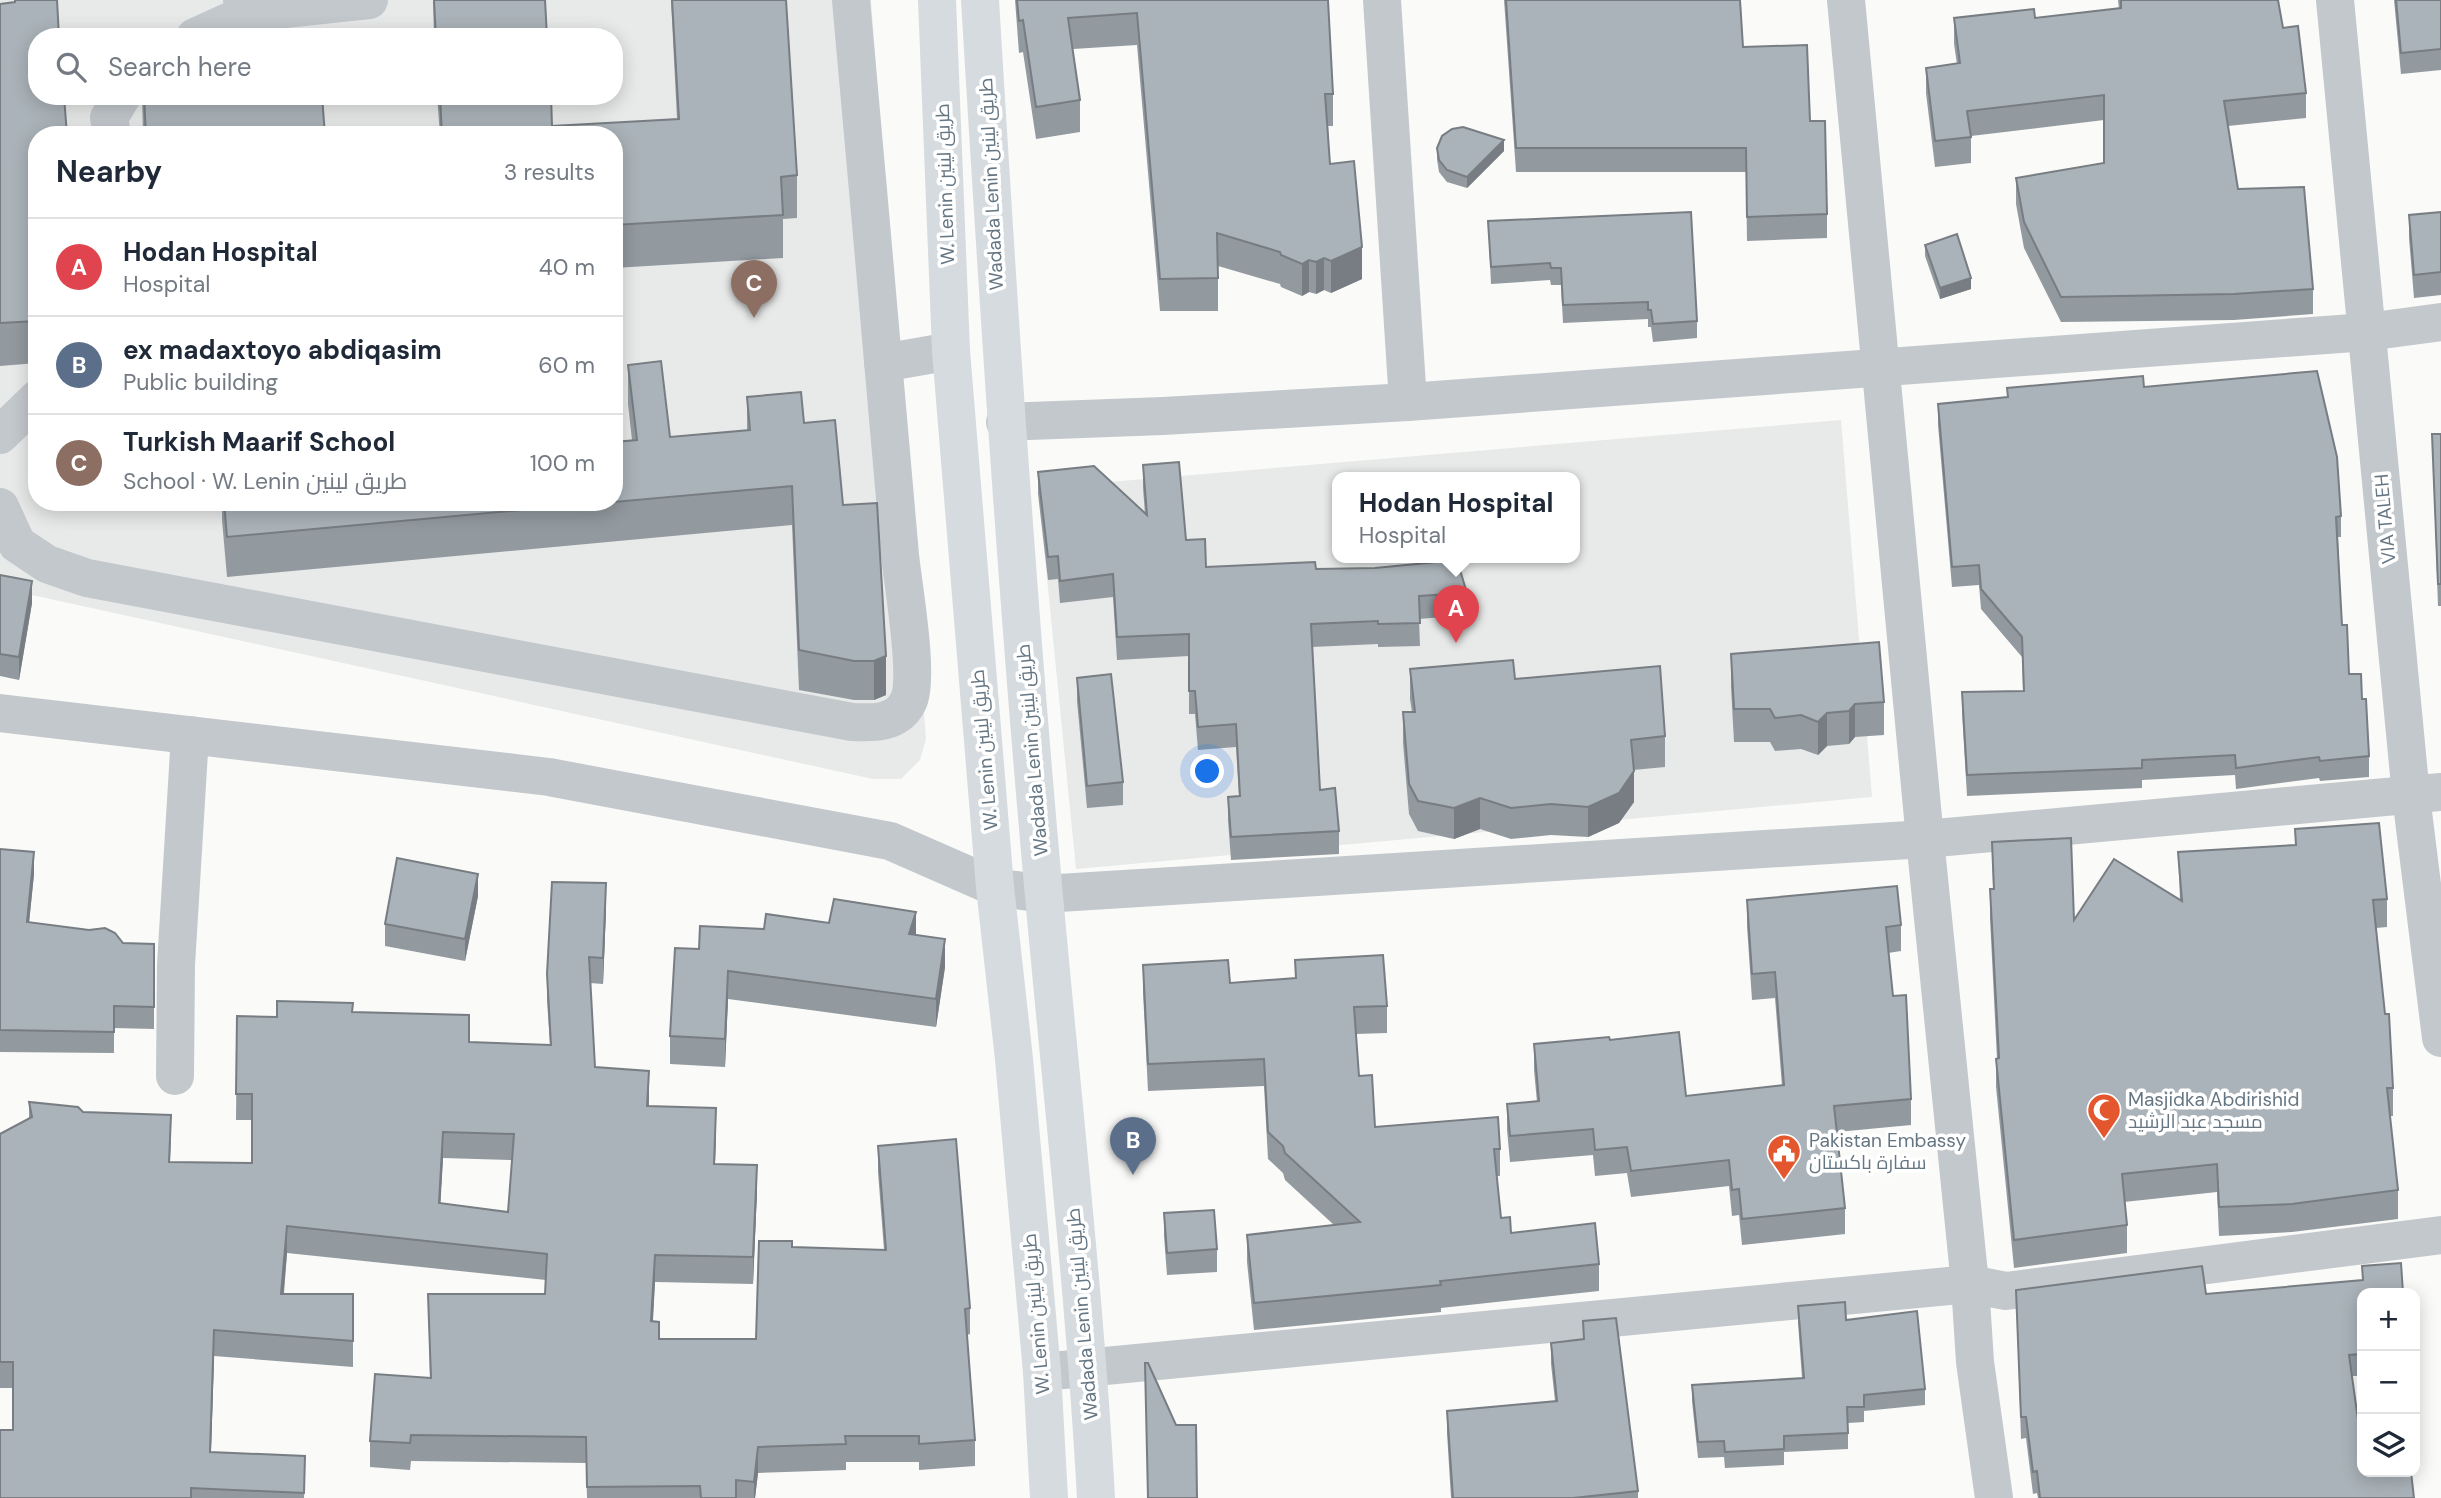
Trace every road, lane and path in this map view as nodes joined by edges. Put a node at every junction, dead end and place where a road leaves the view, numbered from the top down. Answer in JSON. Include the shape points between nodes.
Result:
{"nodes":[{"id":1,"x":369,"y":0,"type":"edge"},
{"id":2,"x":851,"y":0,"type":"edge"},
{"id":3,"x":937,"y":0,"type":"edge"},
{"id":4,"x":980,"y":0,"type":"edge"},
{"id":5,"x":1382,"y":0,"type":"edge"},
{"id":6,"x":1846,"y":0,"type":"edge"},
{"id":7,"x":2335,"y":0,"type":"edge"},
{"id":8,"x":245,"y":7,"type":"edge"},
{"id":9,"x":210,"y":28,"type":"edge"},
{"id":10,"x":117,"y":105,"type":"edge"},
{"id":11,"x":110,"y":126,"type":"edge"},
{"id":12,"x":2441,"y":322,"type":"edge"},
{"id":13,"x":2367,"y":332,"type":"junction"},
{"id":14,"x":951,"y":351,"type":"junction"},
{"id":15,"x":883,"y":363,"type":"junction"},
{"id":16,"x":1882,"y":366,"type":"junction"},
{"id":17,"x":1408,"y":402,"type":"junction"},
{"id":18,"x":28,"y":408,"type":"edge"},
{"id":19,"x":1005,"y":422,"type":"junction"},
{"id":20,"x":0,"y":436,"type":"edge"},
{"id":21,"x":0,"y":507,"type":"edge"},
{"id":22,"x":0,"y":713,"type":"edge"},
{"id":23,"x":190,"y":735,"type":"junction"},
{"id":24,"x":2426,"y":794,"type":"edge"},
{"id":25,"x":1925,"y":839,"type":"junction"},
{"id":26,"x":995,"y":887,"type":"junction"},
{"id":27,"x":1043,"y":894,"type":"junction"},
{"id":28,"x":2441,"y":1038,"type":"edge"},
{"id":29,"x":175,"y":1076,"type":"dead end"},
{"id":30,"x":2441,"y":1235,"type":"edge"},
{"id":31,"x":1970,"y":1284,"type":"junction"},
{"id":32,"x":1089,"y":1366,"type":"junction"},
{"id":33,"x":1042,"y":1372,"type":"junction"},
{"id":34,"x":1049,"y":1498,"type":"edge"},
{"id":35,"x":1096,"y":1498,"type":"edge"},
{"id":36,"x":1994,"y":1498,"type":"edge"}],
"edges":[{"from":1,"to":8,"type":"street"},
{"from":2,"to":15,"type":"street"},
{"from":3,"to":14,"type":"main road","name":"W. Lenin طريق لينين"},
{"from":4,"to":19,"type":"main road","name":"Wadada Lenin طريق لينين"},
{"from":5,"to":17,"type":"street"},
{"from":6,"to":16,"type":"street"},
{"from":7,"to":13,"type":"street","name":"VIA TALEH"},
{"from":8,"to":9,"type":"street"},
{"from":10,"to":11,"type":"street","via":[[109,118]]},
{"from":12,"to":13,"type":"street"},
{"from":13,"to":16,"type":"street"},
{"from":13,"to":24,"type":"street","name":"VIA TALEH"},
{"from":14,"to":15,"type":"street"},
{"from":14,"to":26,"type":"main road","name":"W. Lenin طريق لينين"},
{"from":15,"to":21,"type":"street","via":[[913,677],[908,702],[895,717],[879,723],[852,723],[87,578],[47,564],[17,544]]},
{"from":16,"to":17,"type":"street"},
{"from":16,"to":25,"type":"street"},
{"from":17,"to":19,"type":"street"},
{"from":18,"to":20,"type":"street"},
{"from":19,"to":27,"type":"main road","name":"Wadada Lenin طريق لينين"},
{"from":22,"to":23,"type":"street"},
{"from":23,"to":26,"type":"street","via":[[549,777],[890,842]]},
{"from":23,"to":29,"type":"street","via":[[176,965]]},
{"from":24,"to":25,"type":"street"},
{"from":24,"to":28,"type":"street","name":"VIA TALEH"},
{"from":25,"to":27,"type":"street"},
{"from":25,"to":31,"type":"street"},
{"from":26,"to":27,"type":"street"},
{"from":26,"to":33,"type":"main road","name":"W. Lenin طريق لينين"},
{"from":27,"to":32,"type":"main road","name":"Wadada Lenin طريق لينين"},
{"from":30,"to":31,"type":"street","via":[[2006,1292]]},
{"from":31,"to":32,"type":"street"},
{"from":31,"to":36,"type":"street","via":[[1975,1362]]},
{"from":32,"to":33,"type":"street"},
{"from":32,"to":35,"type":"main road","name":"Wadada Lenin طريق لينين"},
{"from":33,"to":34,"type":"main road","name":"W. Lenin طريق لينين"}]}
